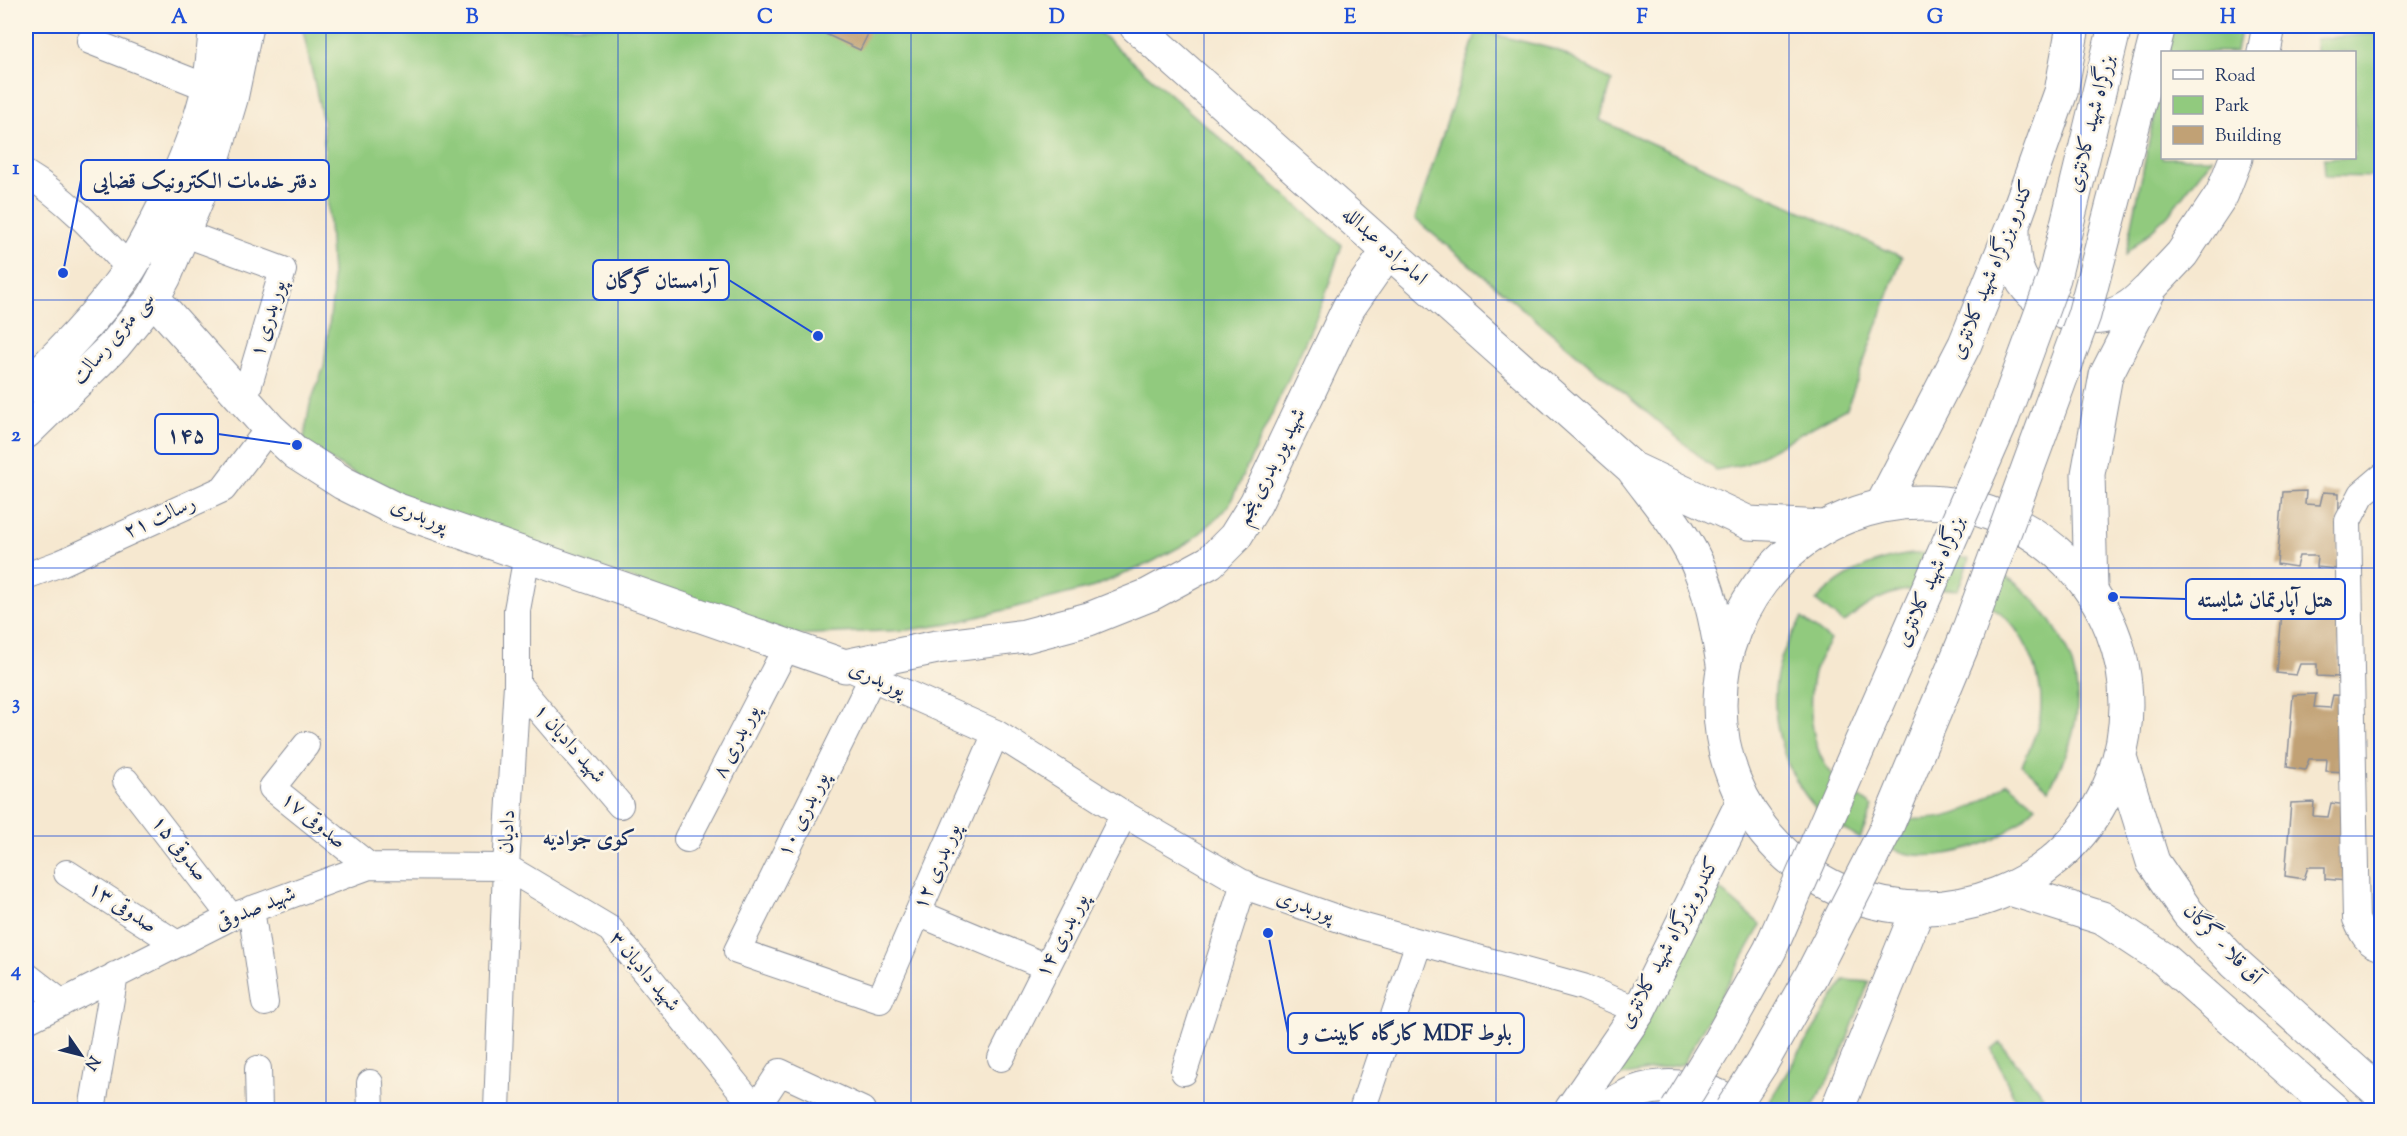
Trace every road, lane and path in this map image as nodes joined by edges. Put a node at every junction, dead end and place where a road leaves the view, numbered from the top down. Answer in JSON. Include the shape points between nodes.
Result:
{"nodes":[{"id":1,"x":216,"y":26,"type":"edge"},
{"id":2,"x":246,"y":26,"type":"edge"},
{"id":3,"x":1136,"y":26,"type":"edge"},
{"id":4,"x":2073,"y":26,"type":"edge"},
{"id":5,"x":2115,"y":26,"type":"edge"},
{"id":6,"x":2159,"y":26,"type":"edge"},
{"id":7,"x":2269,"y":26,"type":"edge"},
{"id":8,"x":90,"y":41,"type":"dead end"},
{"id":9,"x":2264,"y":51,"type":"edge"},
{"id":10,"x":208,"y":88,"type":"junction"},
{"id":11,"x":2236,"y":159,"type":"edge"},
{"id":12,"x":26,"y":174,"type":"edge"},
{"id":13,"x":2014,"y":224,"type":"junction"},
{"id":14,"x":183,"y":233,"type":"junction"},
{"id":15,"x":1388,"y":251,"type":"junction"},
{"id":16,"x":130,"y":269,"type":"junction"},
{"id":17,"x":2151,"y":287,"type":"junction"},
{"id":18,"x":153,"y":298,"type":"junction"},
{"id":19,"x":27,"y":386,"type":"edge"},
{"id":20,"x":244,"y":400,"type":"junction"},
{"id":21,"x":52,"y":409,"type":"junction"},
{"id":22,"x":269,"y":428,"type":"junction"},
{"id":23,"x":26,"y":432,"type":"edge"},
{"id":24,"x":1632,"y":468,"type":"junction"},
{"id":25,"x":2382,"y":477,"type":"edge"},
{"id":26,"x":1883,"y":503,"type":"junction"},
{"id":27,"x":1823,"y":527,"type":"junction"},
{"id":28,"x":527,"y":555,"type":"junction"},
{"id":29,"x":26,"y":576,"type":"edge"},
{"id":30,"x":2091,"y":588,"type":"junction"},
{"id":31,"x":787,"y":646,"type":"junction"},
{"id":32,"x":1723,"y":664,"type":"junction"},
{"id":33,"x":858,"y":672,"type":"junction"},
{"id":34,"x":517,"y":684,"type":"junction"},
{"id":35,"x":996,"y":733,"type":"junction"},
{"id":36,"x":306,"y":745,"type":"dead end"},
{"id":37,"x":2120,"y":757,"type":"junction"},
{"id":38,"x":126,"y":781,"type":"dead end"},
{"id":39,"x":1743,"y":801,"type":"junction"},
{"id":40,"x":620,"y":805,"type":"dead end"},
{"id":41,"x":1124,"y":814,"type":"junction"},
{"id":42,"x":687,"y":839,"type":"dead end"},
{"id":43,"x":369,"y":866,"type":"junction"},
{"id":44,"x":506,"y":867,"type":"junction"},
{"id":45,"x":68,"y":873,"type":"dead end"},
{"id":46,"x":1244,"y":883,"type":"junction"},
{"id":47,"x":2010,"y":889,"type":"junction"},
{"id":48,"x":1918,"y":909,"type":"junction"},
{"id":49,"x":241,"y":913,"type":"junction"},
{"id":50,"x":918,"y":913,"type":"junction"},
{"id":51,"x":1419,"y":942,"type":"junction"},
{"id":52,"x":177,"y":944,"type":"junction"},
{"id":53,"x":2382,"y":947,"type":"edge"},
{"id":54,"x":1047,"y":968,"type":"junction"},
{"id":55,"x":26,"y":975,"type":"edge"},
{"id":56,"x":115,"y":975,"type":"junction"},
{"id":57,"x":880,"y":1000,"type":"joint"},
{"id":58,"x":62,"y":1003,"type":"junction"},
{"id":59,"x":265,"y":1003,"type":"dead end"},
{"id":60,"x":1639,"y":1011,"type":"junction"},
{"id":61,"x":26,"y":1022,"type":"edge"},
{"id":62,"x":1001,"y":1058,"type":"dead end"},
{"id":63,"x":258,"y":1070,"type":"dead end"},
{"id":64,"x":1184,"y":1072,"type":"dead end"},
{"id":65,"x":370,"y":1083,"type":"dead end"},
{"id":66,"x":2382,"y":1095,"type":"edge"},
{"id":67,"x":501,"y":1109,"type":"edge"},
{"id":68,"x":92,"y":1110,"type":"edge"},
{"id":69,"x":259,"y":1110,"type":"edge"},
{"id":70,"x":371,"y":1110,"type":"edge"},
{"id":71,"x":755,"y":1110,"type":"edge"},
{"id":72,"x":862,"y":1110,"type":"edge"},
{"id":73,"x":1362,"y":1110,"type":"edge"},
{"id":74,"x":1571,"y":1110,"type":"edge"},
{"id":75,"x":1603,"y":1110,"type":"edge"},
{"id":76,"x":1677,"y":1110,"type":"edge"},
{"id":77,"x":1731,"y":1110,"type":"edge"},
{"id":78,"x":1739,"y":1110,"type":"edge"},
{"id":79,"x":1837,"y":1110,"type":"edge"},
{"id":80,"x":2334,"y":1110,"type":"edge"}],
"edges":[{"from":1,"to":10,"type":"main road","name":"سی متری رسالت"},
{"from":2,"to":14,"type":"main road","name":"سی متری رسالت","via":[[231,99],[212,163]]},
{"from":3,"to":15,"type":"main road","name":"امامزاده عبدالله"},
{"from":4,"to":13,"type":"main road","name":"کندرو بزرگراه شهید کلانتری","via":[[2061,92]]},
{"from":5,"to":76,"type":"main road","name":"بزرگراه شهید کلانتری","bridge":true,"via":[[2054,278],[2001,423],[1770,950]]},
{"from":6,"to":77,"type":"main road","name":"بزرگراه شهید کلانتری","bridge":true,"via":[[2084,315],[1966,637],[1886,829],[1811,976]]},
{"from":7,"to":9,"type":"main road"},
{"from":8,"to":10,"type":"street"},
{"from":10,"to":16,"type":"main road","name":"سی متری رسالت","via":[[189,150]]},
{"from":11,"to":17,"type":"main road","via":[[2222,194],[2182,254]]},
{"from":12,"to":16,"type":"street","via":[[41,183]]},
{"from":13,"to":17,"type":"main road","via":[[2013,253],[2023,282],[2043,304],[2071,316],[2101,318],[2129,308]]},
{"from":13,"to":26,"type":"main road","name":"کندرو بزرگراه شهید کلانتری","via":[[1965,344]]},
{"from":14,"to":18,"type":"main road","name":"سی متری رسالت"},
{"from":14,"to":20,"type":"street","name":"پور بدری ۱","via":[[283,270]]},
{"from":15,"to":24,"type":"main road","name":"امامزاده عبدالله"},
{"from":15,"to":33,"type":"main road","name":"شهید پور بدری پنجم","via":[[1349,307],[1256,503],[1235,537],[1210,562],[1149,596],[1089,620],[1025,636],[937,647]]},
{"from":16,"to":19,"type":"main road","name":"سی متری رسالت"},
{"from":17,"to":30,"type":"main road","via":[[2106,375],[2088,474]]},
{"from":18,"to":20,"type":"main road","name":"پوربدری"},
{"from":18,"to":21,"type":"main road","name":"سی متری رسالت","via":[[115,345]]},
{"from":19,"to":21,"type":"main road"},
{"from":20,"to":22,"type":"main road","name":"پوربدری"},
{"from":21,"to":23,"type":"main road","name":"سی متری رسالت"},
{"from":22,"to":28,"type":"main road","name":"پوربدری","via":[[296,453],[395,509]]},
{"from":22,"to":29,"type":"street","name":"۲۱ رسالت","via":[[223,489]]},
{"from":24,"to":27,"type":"main road","name":"امامزاده عبدالله","via":[[1749,523]]},
{"from":24,"to":32,"type":"main road","name":"امامزاده عبدالله","via":[[1675,525],[1701,572]]},
{"from":25,"to":53,"type":"street","via":[[2362,494],[2348,521],[2356,919],[2363,935]]},
{"from":26,"to":27,"type":"main road"},
{"from":26,"to":30,"type":"main road","via":[[1960,504],[2049,544]]},
{"from":27,"to":32,"type":"main road","via":[[1797,545],[1761,581],[1732,633]]},
{"from":28,"to":31,"type":"main road","name":"پوربدری"},
{"from":28,"to":34,"type":"street","name":"دادیان","via":[[517,610]]},
{"from":30,"to":37,"type":"main road","via":[[2112,627],[2123,666],[2127,718]]},
{"from":31,"to":33,"type":"main road","name":"پوربدری"},
{"from":31,"to":42,"type":"street","name":"پور بدری ۸"},
{"from":32,"to":39,"type":"main road","via":[[1722,744]]},
{"from":33,"to":35,"type":"street","name":"پوربدری"},
{"from":33,"to":57,"type":"street","name":"پور بدری ۱۰","via":[[736,951]]},
{"from":34,"to":40,"type":"street","name":"۱ شهید دادیان"},
{"from":34,"to":44,"type":"street","name":"دادیان"},
{"from":35,"to":41,"type":"street","name":"پوربدری"},
{"from":35,"to":50,"type":"street","name":"پور بدری ۱۲"},
{"from":36,"to":43,"type":"street","name":"۱۷ صدوقی","via":[[272,788]]},
{"from":37,"to":47,"type":"main road","via":[[2099,808],[2067,849],[2051,864]]},
{"from":37,"to":66,"type":"main road","name":"آق قلا - گرگان","via":[[2153,862],[2188,913],[2235,963]]},
{"from":38,"to":49,"type":"street","name":"۱۵ صدوقی"},
{"from":39,"to":48,"type":"main road","via":[[1776,846],[1827,886],[1854,897]]},
{"from":39,"to":60,"type":"main road","name":"کندرو بزرگراه شهید کلانتری"},
{"from":41,"to":46,"type":"street","name":"پوربدری"},
{"from":41,"to":54,"type":"street","name":"پور بدری ۱۴"},
{"from":43,"to":44,"type":"street","name":"شهید صدوقی"},
{"from":43,"to":49,"type":"street","name":"شهید صدوقی"},
{"from":44,"to":67,"type":"street","name":"دادیان"},
{"from":44,"to":71,"type":"street","name":"۳ شهید دادیان","via":[[610,929]]},
{"from":45,"to":52,"type":"street","name":"۱۳ صدوقی"},
{"from":46,"to":51,"type":"street","name":"پوربدری","via":[[1354,924]]},
{"from":46,"to":64,"type":"street"},
{"from":47,"to":48,"type":"main road","via":[[1943,909]]},
{"from":47,"to":80,"type":"main road","via":[[2102,918],[2164,959]]},
{"from":48,"to":79,"type":"main road"},
{"from":49,"to":52,"type":"street","name":"شهید صدوقی"},
{"from":49,"to":59,"type":"street"},
{"from":50,"to":54,"type":"street"},
{"from":50,"to":57,"type":"street","name":"پور بدری ۱۲"},
{"from":51,"to":60,"type":"street","name":"پوربدری","via":[[1583,987]]},
{"from":51,"to":73,"type":"street"},
{"from":52,"to":56,"type":"street","name":"شهید صدوقی"},
{"from":54,"to":62,"type":"street","name":"پور بدری ۱۴"},
{"from":55,"to":58,"type":"street"},
{"from":56,"to":58,"type":"street","name":"شهید صدوقی"},
{"from":56,"to":68,"type":"street"},
{"from":58,"to":61,"type":"street","name":"شهید صدوقی"},
{"from":60,"to":74,"type":"main road","name":"کندرو بزرگراه شهید کلانتری"},
{"from":63,"to":69,"type":"street"},
{"from":65,"to":70,"type":"street"},
{"from":71,"to":72,"type":"street","via":[[780,1072]]},
{"from":75,"to":78,"type":"main road","via":[[1637,1092],[1670,1086],[1719,1097]]}]}
